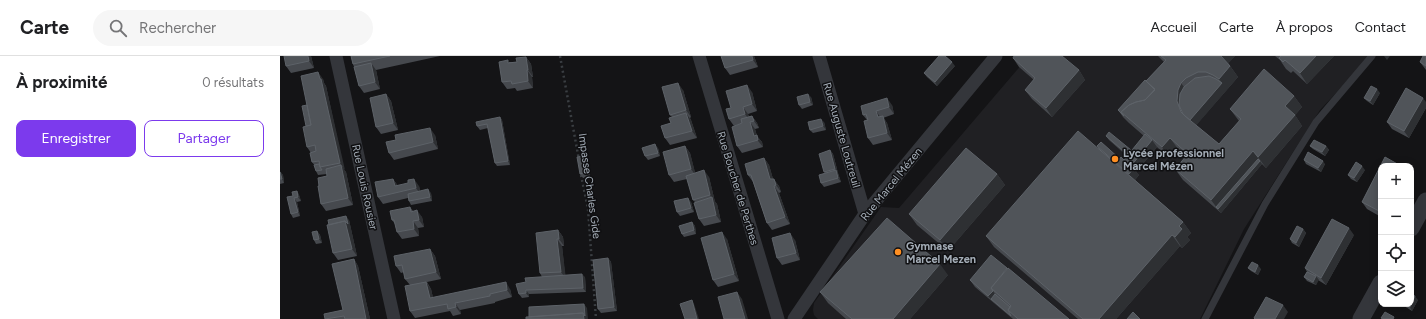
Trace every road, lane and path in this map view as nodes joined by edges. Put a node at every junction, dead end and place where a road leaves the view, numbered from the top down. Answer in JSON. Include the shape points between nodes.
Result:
{"nodes":[{"id":1,"x":336,"y":56,"type":"edge"},
{"id":2,"x":560,"y":56,"type":"edge"},
{"id":3,"x":699,"y":56,"type":"edge"},
{"id":4,"x":819,"y":56,"type":"edge"},
{"id":5,"x":996,"y":56,"type":"edge"},
{"id":6,"x":1372,"y":56,"type":"edge"},
{"id":7,"x":579,"y":163,"type":"edge"},
{"id":8,"x":581,"y":171,"type":"edge"},
{"id":9,"x":1426,"y":201,"type":"edge"},
{"id":10,"x":865,"y":214,"type":"junction"},
{"id":11,"x":1414,"y":223,"type":"edge"},
{"id":12,"x":1378,"y":288,"type":"edge"},
{"id":13,"x":394,"y":319,"type":"edge"},
{"id":14,"x":596,"y":319,"type":"edge"},
{"id":15,"x":778,"y":319,"type":"edge"},
{"id":16,"x":794,"y":319,"type":"edge"},
{"id":17,"x":1205,"y":319,"type":"edge"},
{"id":18,"x":1361,"y":319,"type":"edge"}],
"edges":[{"from":1,"to":13,"type":"street","name":"Rue Louis Rousier"},
{"from":2,"to":7,"type":"path","name":"Impasse Charles Gide"},
{"from":3,"to":15,"type":"street","name":"Rue Boucher de Perthes"},
{"from":4,"to":10,"type":"street","name":"Rue Auguste Loutreuil"},
{"from":5,"to":10,"type":"street","name":"Rue Marcel Mézen"},
{"from":6,"to":17,"type":"lane","via":[[1312,129],[1265,204]]},
{"from":8,"to":14,"type":"path","name":"Impasse Charles Gide","via":[[588,209]]},
{"from":9,"to":11,"type":"street"},
{"from":10,"to":16,"type":"street","name":"Rue Marcel Mézen"},
{"from":12,"to":18,"type":"street"}]}
